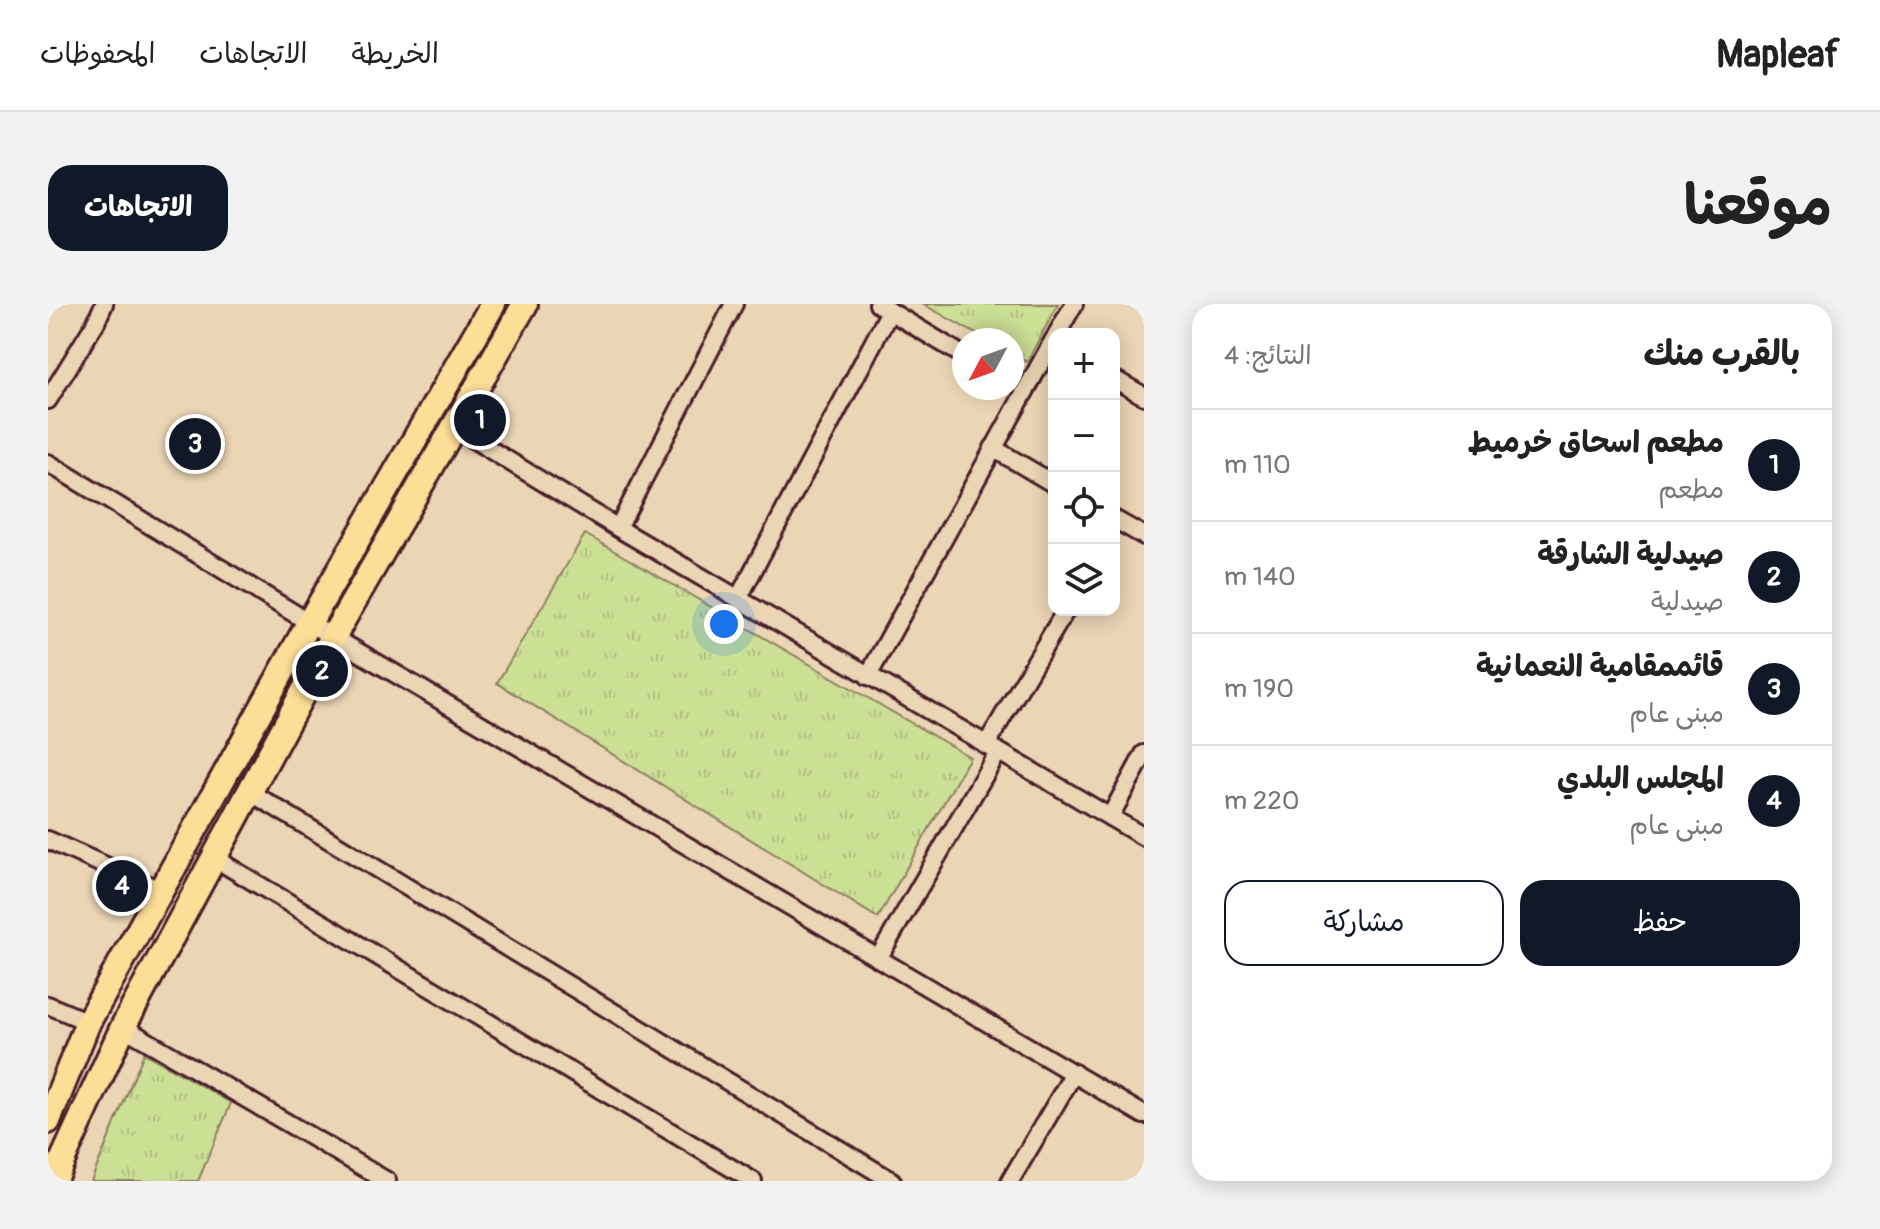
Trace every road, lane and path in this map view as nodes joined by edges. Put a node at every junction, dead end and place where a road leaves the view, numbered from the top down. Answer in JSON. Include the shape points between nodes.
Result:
{"nodes":[{"id":1,"x":104,"y":304,"type":"edge"},
{"id":2,"x":525,"y":304,"type":"edge"},
{"id":3,"x":734,"y":304,"type":"edge"},
{"id":4,"x":1074,"y":304,"type":"edge"},
{"id":5,"x":486,"y":306,"type":"edge"},
{"id":6,"x":884,"y":308,"type":"edge"},
{"id":7,"x":1061,"y":328,"type":"edge"},
{"id":8,"x":952,"y":349,"type":"edge"},
{"id":9,"x":1048,"y":349,"type":"edge"},
{"id":10,"x":1024,"y":381,"type":"edge"},
{"id":11,"x":1120,"y":382,"type":"edge"},
{"id":12,"x":1144,"y":396,"type":"edge"},
{"id":13,"x":48,"y":400,"type":"edge"},
{"id":14,"x":1013,"y":400,"type":"edge"},
{"id":15,"x":455,"y":428,"type":"junction"},
{"id":16,"x":993,"y":448,"type":"junction"},
{"id":17,"x":48,"y":463,"type":"edge"},
{"id":18,"x":1048,"y":480,"type":"edge"},
{"id":19,"x":1120,"y":525,"type":"edge"},
{"id":20,"x":618,"y":528,"type":"junction"},
{"id":21,"x":1144,"y":536,"type":"edge"},
{"id":22,"x":738,"y":599,"type":"junction"},
{"id":23,"x":1063,"y":616,"type":"edge"},
{"id":24,"x":309,"y":623,"type":"junction"},
{"id":25,"x":333,"y":637,"type":"junction"},
{"id":26,"x":868,"y":676,"type":"junction"},
{"id":27,"x":992,"y":748,"type":"junction"},
{"id":28,"x":1144,"y":754,"type":"edge"},
{"id":29,"x":250,"y":792,"type":"junction"},
{"id":30,"x":1110,"y":817,"type":"junction"},
{"id":31,"x":1144,"y":837,"type":"edge"},
{"id":32,"x":48,"y":840,"type":"edge"},
{"id":33,"x":214,"y":858,"type":"junction"},
{"id":34,"x":162,"y":891,"type":"junction"},
{"id":35,"x":879,"y":957,"type":"junction"},
{"id":36,"x":48,"y":1005,"type":"edge"},
{"id":37,"x":88,"y":1022,"type":"junction"},
{"id":38,"x":123,"y":1027,"type":"junction"},
{"id":39,"x":1074,"y":1073,"type":"junction"},
{"id":40,"x":1144,"y":1114,"type":"edge"},
{"id":41,"x":48,"y":1121,"type":"edge"},
{"id":42,"x":53,"y":1181,"type":"edge"},
{"id":43,"x":387,"y":1181,"type":"edge"},
{"id":44,"x":753,"y":1181,"type":"edge"},
{"id":45,"x":892,"y":1181,"type":"edge"},
{"id":46,"x":1010,"y":1181,"type":"edge"}],
"edges":[{"from":1,"to":13,"type":"street"},
{"from":2,"to":15,"type":"main road"},
{"from":3,"to":20,"type":"street"},
{"from":4,"to":7,"type":"street"},
{"from":5,"to":24,"type":"main road"},
{"from":6,"to":8,"type":"street"},
{"from":6,"to":22,"type":"street"},
{"from":9,"to":10,"type":"street"},
{"from":11,"to":12,"type":"street"},
{"from":14,"to":16,"type":"street"},
{"from":15,"to":20,"type":"street"},
{"from":15,"to":25,"type":"main road"},
{"from":16,"to":18,"type":"street"},
{"from":16,"to":26,"type":"street"},
{"from":17,"to":24,"type":"street"},
{"from":19,"to":21,"type":"street"},
{"from":20,"to":22,"type":"street"},
{"from":22,"to":26,"type":"street"},
{"from":23,"to":27,"type":"street"},
{"from":24,"to":25,"type":"street"},
{"from":24,"to":34,"type":"main road"},
{"from":25,"to":29,"type":"main road"},
{"from":25,"to":35,"type":"street"},
{"from":26,"to":27,"type":"street"},
{"from":27,"to":30,"type":"street"},
{"from":27,"to":35,"type":"street"},
{"from":28,"to":30,"type":"street"},
{"from":29,"to":33,"type":"main road"},
{"from":29,"to":45,"type":"street"},
{"from":30,"to":31,"type":"street"},
{"from":32,"to":34,"type":"street"},
{"from":33,"to":38,"type":"main road"},
{"from":33,"to":44,"type":"street"},
{"from":34,"to":37,"type":"main road"},
{"from":35,"to":39,"type":"street"},
{"from":36,"to":37,"type":"street"},
{"from":37,"to":41,"type":"main road"},
{"from":38,"to":42,"type":"main road"},
{"from":38,"to":43,"type":"street"},
{"from":39,"to":40,"type":"street"},
{"from":39,"to":46,"type":"street"}]}
